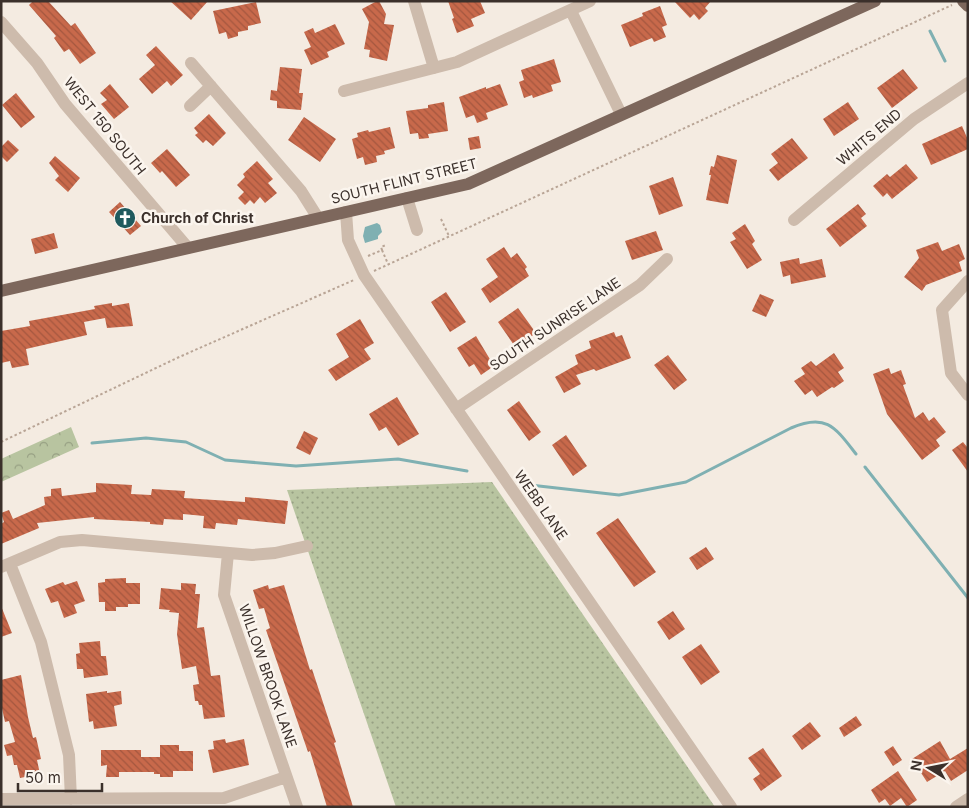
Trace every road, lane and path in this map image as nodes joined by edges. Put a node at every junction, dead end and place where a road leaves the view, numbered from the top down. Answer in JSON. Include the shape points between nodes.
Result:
{"nodes":[{"id":1,"x":414,"y":1,"type":"edge"},
{"id":2,"x":590,"y":1,"type":"edge"},
{"id":3,"x":875,"y":1,"type":"edge"},
{"id":4,"x":958,"y":3,"type":"edge"},
{"id":5,"x":968,"y":6,"type":"edge"},
{"id":6,"x":571,"y":11,"type":"junction"},
{"id":7,"x":1,"y":22,"type":"edge"},
{"id":8,"x":191,"y":64,"type":"dead end"},
{"id":9,"x":434,"y":68,"type":"junction"},
{"id":10,"x":968,"y":83,"type":"edge"},
{"id":11,"x":211,"y":86,"type":"junction"},
{"id":12,"x":344,"y":92,"type":"dead end"},
{"id":13,"x":190,"y":106,"type":"dead end"},
{"id":14,"x":621,"y":114,"type":"junction"},
{"id":15,"x":407,"y":198,"type":"junction"},
{"id":16,"x":346,"y":212,"type":"junction"},
{"id":17,"x":318,"y":218,"type":"junction"},
{"id":18,"x":441,"y":219,"type":"dead end"},
{"id":19,"x":794,"y":220,"type":"dead end"},
{"id":20,"x":417,"y":230,"type":"dead end"},
{"id":21,"x":450,"y":236,"type":"junction"},
{"id":22,"x":386,"y":245,"type":"dead end"},
{"id":23,"x":188,"y":248,"type":"junction"},
{"id":24,"x":382,"y":250,"type":"junction"},
{"id":25,"x":368,"y":256,"type":"dead end"},
{"id":26,"x":667,"y":259,"type":"dead end"},
{"id":27,"x":388,"y":264,"type":"junction"},
{"id":28,"x":364,"y":275,"type":"junction"},
{"id":29,"x":968,"y":281,"type":"edge"},
{"id":30,"x":1,"y":291,"type":"edge"},
{"id":31,"x":968,"y":395,"type":"edge"},
{"id":32,"x":456,"y":409,"type":"junction"},
{"id":33,"x":1,"y":442,"type":"edge"},
{"id":34,"x":307,"y":546,"type":"dead end"},
{"id":35,"x":228,"y":553,"type":"junction"},
{"id":36,"x":6,"y":565,"type":"edge"},
{"id":37,"x":286,"y":777,"type":"junction"},
{"id":38,"x":1,"y":799,"type":"edge"},
{"id":39,"x":71,"y":799,"type":"junction"},
{"id":40,"x":968,"y":799,"type":"edge"},
{"id":41,"x":297,"y":807,"type":"edge"},
{"id":42,"x":731,"y":807,"type":"edge"},
{"id":43,"x":956,"y":807,"type":"edge"}],
"edges":[{"from":1,"to":9,"type":"street"},
{"from":2,"to":6,"type":"street"},
{"from":3,"to":14,"type":"main road","name":"SOUTH FLINT STREET"},
{"from":4,"to":5,"type":"main road"},
{"from":4,"to":21,"type":"path"},
{"from":6,"to":9,"type":"street","via":[[457,62]]},
{"from":6,"to":14,"type":"street"},
{"from":7,"to":23,"type":"street","name":"WEST 150 SOUTH","via":[[37,63],[65,104]]},
{"from":8,"to":11,"type":"street"},
{"from":9,"to":12,"type":"street"},
{"from":10,"to":19,"type":"street","name":"WHITS END","via":[[914,119]]},
{"from":11,"to":13,"type":"street"},
{"from":11,"to":17,"type":"street","via":[[301,191]]},
{"from":14,"to":15,"type":"main road","name":"SOUTH FLINT STREET","via":[[468,184]]},
{"from":15,"to":16,"type":"main road","name":"SOUTH FLINT STREET"},
{"from":15,"to":20,"type":"street"},
{"from":16,"to":17,"type":"main road","name":"SOUTH FLINT STREET"},
{"from":16,"to":28,"type":"street","name":"WEBB LANE","via":[[348,240]]},
{"from":17,"to":23,"type":"main road","name":"SOUTH FLINT STREET"},
{"from":18,"to":21,"type":"path"},
{"from":21,"to":27,"type":"path"},
{"from":22,"to":24,"type":"path","via":[[381,247]]},
{"from":23,"to":30,"type":"main road","name":"SOUTH FLINT STREET"},
{"from":24,"to":25,"type":"path"},
{"from":24,"to":27,"type":"path"},
{"from":26,"to":32,"type":"street","name":"SOUTH SUNRISE LANE","via":[[640,285]]},
{"from":27,"to":28,"type":"path"},
{"from":28,"to":32,"type":"street","name":"WEBB LANE"},
{"from":28,"to":33,"type":"path","via":[[177,358]]},
{"from":29,"to":31,"type":"street","via":[[942,310],[951,373]]},
{"from":32,"to":42,"type":"street","name":"WEBB LANE"},
{"from":34,"to":35,"type":"street","via":[[275,553]]},
{"from":35,"to":36,"type":"street","via":[[82,540],[60,542]]},
{"from":35,"to":37,"type":"street","name":"WILLOW BROOK LANE","via":[[224,595]]},
{"from":36,"to":39,"type":"street","via":[[41,642],[69,756]]},
{"from":37,"to":39,"type":"street","via":[[224,798]]},
{"from":37,"to":41,"type":"street","name":"WILLOW BROOK LANE"},
{"from":38,"to":39,"type":"street"},
{"from":40,"to":43,"type":"street"}]}
